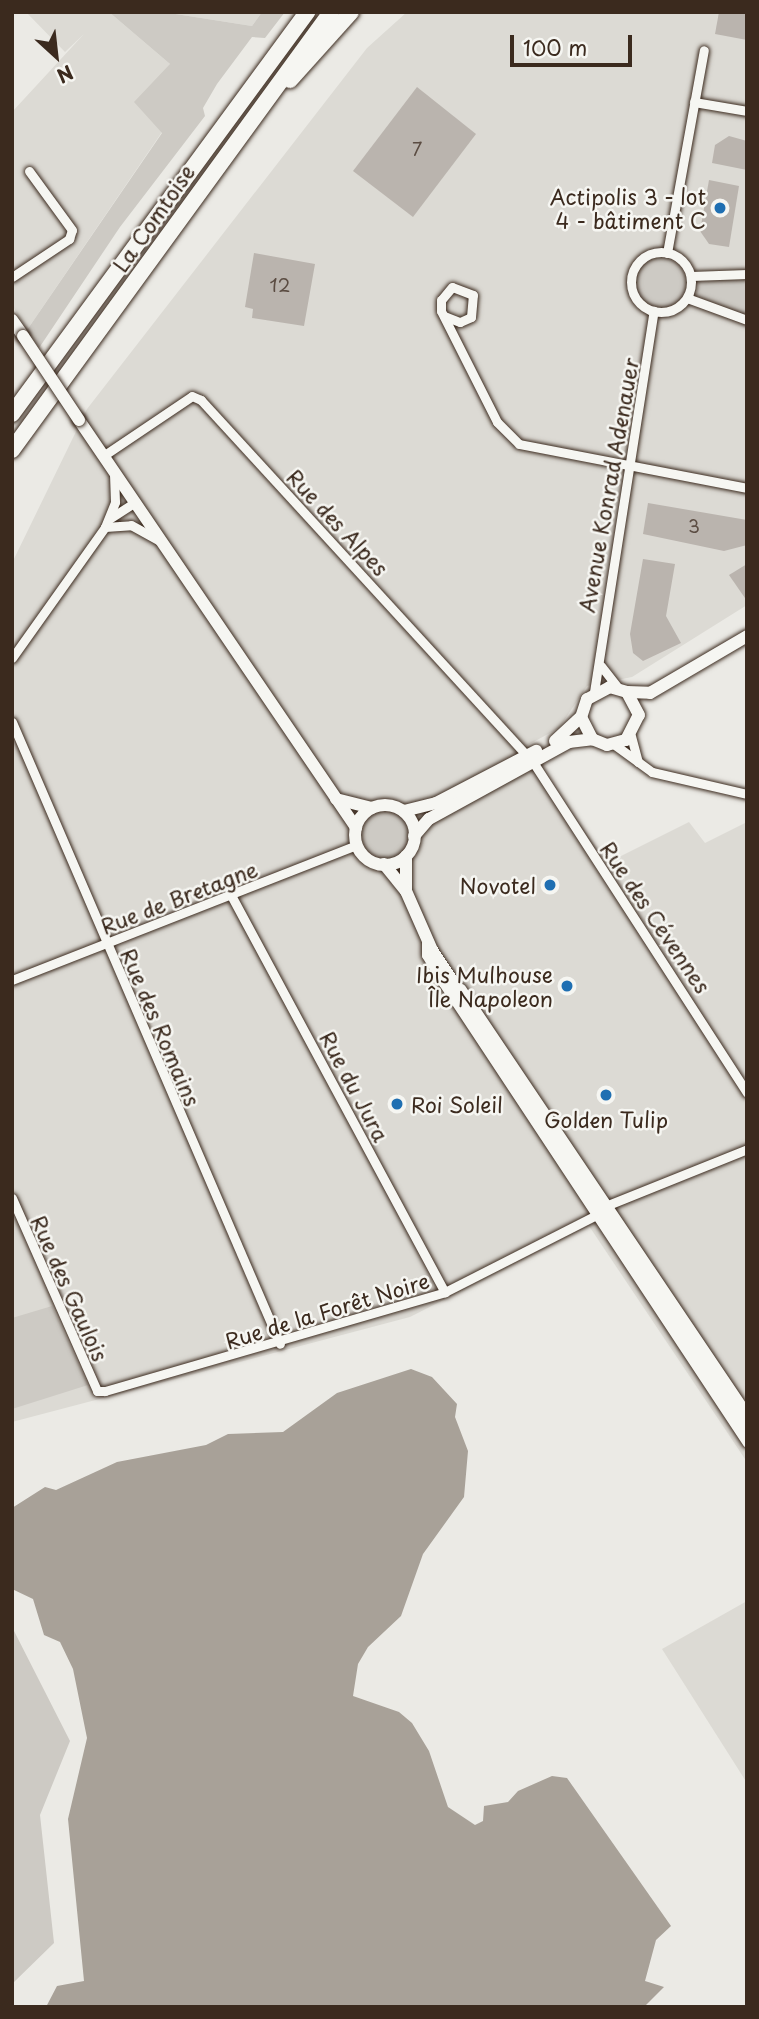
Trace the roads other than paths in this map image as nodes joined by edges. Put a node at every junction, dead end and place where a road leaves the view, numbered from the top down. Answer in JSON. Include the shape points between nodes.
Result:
{"nodes":[{"id":1,"x":307,"y":12,"type":"edge"},
{"id":2,"x":331,"y":12,"type":"edge"},
{"id":3,"x":351,"y":12,"type":"edge"},
{"id":4,"x":705,"y":50,"type":"dead end"},
{"id":5,"x":694,"y":102,"type":"junction"},
{"id":6,"x":260,"y":108,"type":"junction"},
{"id":7,"x":747,"y":111,"type":"edge"},
{"id":8,"x":29,"y":171,"type":"dead end"},
{"id":9,"x":667,"y":253,"type":"junction"},
{"id":10,"x":747,"y":274,"type":"edge"},
{"id":11,"x":691,"y":276,"type":"junction"},
{"id":12,"x":12,"y":277,"type":"edge"},
{"id":13,"x":687,"y":298,"type":"junction"},
{"id":14,"x":654,"y":311,"type":"junction"},
{"id":15,"x":444,"y":316,"type":"junction"},
{"id":16,"x":12,"y":320,"type":"edge"},
{"id":17,"x":747,"y":320,"type":"edge"},
{"id":18,"x":460,"y":322,"type":"junction"},
{"id":19,"x":457,"y":342,"type":"junction"},
{"id":20,"x":12,"y":414,"type":"edge"},
{"id":21,"x":12,"y":450,"type":"edge"},
{"id":22,"x":103,"y":456,"type":"junction"},
{"id":23,"x":628,"y":468,"type":"junction"},
{"id":24,"x":114,"y":472,"type":"junction"},
{"id":25,"x":747,"y":488,"type":"edge"},
{"id":26,"x":134,"y":503,"type":"junction"},
{"id":27,"x":106,"y":524,"type":"junction"},
{"id":28,"x":159,"y":540,"type":"junction"},
{"id":29,"x":747,"y":636,"type":"edge"},
{"id":30,"x":12,"y":658,"type":"edge"},
{"id":31,"x":601,"y":666,"type":"junction"},
{"id":32,"x":623,"y":690,"type":"junction"},
{"id":33,"x":594,"y":692,"type":"junction"},
{"id":34,"x":650,"y":693,"type":"junction"},
{"id":35,"x":639,"y":715,"type":"junction"},
{"id":36,"x":581,"y":718,"type":"junction"},
{"id":37,"x":12,"y":722,"type":"edge"},
{"id":38,"x":631,"y":736,"type":"junction"},
{"id":39,"x":592,"y":739,"type":"junction"},
{"id":40,"x":615,"y":745,"type":"junction"},
{"id":41,"x":529,"y":759,"type":"junction"},
{"id":42,"x":638,"y":762,"type":"junction"},
{"id":43,"x":747,"y":794,"type":"edge"},
{"id":44,"x":336,"y":799,"type":"junction"},
{"id":45,"x":372,"y":808,"type":"junction"},
{"id":46,"x":404,"y":811,"type":"junction"},
{"id":47,"x":356,"y":828,"type":"junction"},
{"id":48,"x":414,"y":836,"type":"junction"},
{"id":49,"x":357,"y":845,"type":"junction"},
{"id":50,"x":405,"y":856,"type":"junction"},
{"id":51,"x":384,"y":864,"type":"junction"},
{"id":52,"x":406,"y":891,"type":"junction"},
{"id":53,"x":232,"y":897,"type":"junction"},
{"id":54,"x":426,"y":938,"type":"junction"},
{"id":55,"x":106,"y":943,"type":"junction"},
{"id":56,"x":12,"y":980,"type":"edge"},
{"id":57,"x":456,"y":986,"type":"junction"},
{"id":58,"x":747,"y":1093,"type":"edge"},
{"id":59,"x":747,"y":1149,"type":"edge"},
{"id":60,"x":12,"y":1198,"type":"edge"},
{"id":61,"x":608,"y":1205,"type":"junction"},
{"id":62,"x":594,"y":1216,"type":"junction"},
{"id":63,"x":445,"y":1292,"type":"junction"},
{"id":64,"x":280,"y":1344,"type":"junction"},
{"id":65,"x":97,"y":1391,"type":"joint"},
{"id":66,"x":747,"y":1413,"type":"edge"},
{"id":67,"x":747,"y":1429,"type":"edge"},
{"id":68,"x":747,"y":1443,"type":"edge"}],
"edges":[{"from":1,"to":20,"type":"highway","name":"La Comtoise"},
{"from":2,"to":6,"type":"highway","name":"La Comtoise"},
{"from":3,"to":6,"type":"highway"},
{"from":4,"to":5,"type":"street"},
{"from":5,"to":7,"type":"street"},
{"from":5,"to":9,"type":"street"},
{"from":6,"to":21,"type":"highway","name":"La Comtoise"},
{"from":8,"to":12,"type":"street","via":[[72,229],[69,239]]},
{"from":9,"to":11,"type":"street","via":[[682,261]]},
{"from":9,"to":14,"type":"street","via":[[645,257],[633,273],[633,293]]},
{"from":10,"to":11,"type":"street"},
{"from":11,"to":13,"type":"street"},
{"from":13,"to":14,"type":"street","via":[[673,310]]},
{"from":13,"to":17,"type":"street"},
{"from":14,"to":23,"type":"street","name":"Avenue Konrad Adenauer"},
{"from":15,"to":18,"type":"street"},
{"from":15,"to":18,"type":"street","via":[[443,294],[464,288],[476,306]]},
{"from":15,"to":19,"type":"street"},
{"from":16,"to":22,"type":"main road","bridge":true},
{"from":18,"to":19,"type":"street"},
{"from":19,"to":23,"type":"street","via":[[497,422],[519,444]]},
{"from":22,"to":24,"type":"main road"},
{"from":22,"to":41,"type":"street","name":"Rue des Alpes","via":[[192,397],[201,400]]},
{"from":23,"to":25,"type":"street"},
{"from":23,"to":31,"type":"street","name":"Avenue Konrad Adenauer","via":[[603,613]]},
{"from":24,"to":26,"type":"main road"},
{"from":24,"to":27,"type":"street","via":[[116,495]]},
{"from":26,"to":27,"type":"street"},
{"from":26,"to":28,"type":"main road"},
{"from":27,"to":28,"type":"street","via":[[131,524]]},
{"from":27,"to":30,"type":"street"},
{"from":28,"to":44,"type":"main road"},
{"from":29,"to":34,"type":"main road"},
{"from":31,"to":32,"type":"street"},
{"from":31,"to":33,"type":"street","name":"Avenue Konrad Adenauer"},
{"from":32,"to":33,"type":"main road"},
{"from":32,"to":34,"type":"main road"},
{"from":32,"to":35,"type":"main road"},
{"from":33,"to":36,"type":"main road"},
{"from":34,"to":35,"type":"main road"},
{"from":35,"to":38,"type":"main road"},
{"from":36,"to":39,"type":"main road"},
{"from":36,"to":41,"type":"main road"},
{"from":37,"to":55,"type":"street","name":"Rue des Romains"},
{"from":38,"to":40,"type":"main road"},
{"from":38,"to":42,"type":"street"},
{"from":39,"to":40,"type":"main road"},
{"from":39,"to":41,"type":"main road","via":[[569,742]]},
{"from":40,"to":42,"type":"street"},
{"from":41,"to":46,"type":"main road","via":[[436,803]]},
{"from":41,"to":48,"type":"main road","via":[[429,819]]},
{"from":41,"to":58,"type":"street","name":"Rue des Cévennes"},
{"from":42,"to":43,"type":"street","via":[[652,772]]},
{"from":44,"to":45,"type":"main road"},
{"from":44,"to":47,"type":"main road"},
{"from":45,"to":46,"type":"main road","via":[[388,805]]},
{"from":45,"to":47,"type":"main road"},
{"from":46,"to":48,"type":"main road"},
{"from":47,"to":49,"type":"main road"},
{"from":48,"to":50,"type":"main road"},
{"from":49,"to":51,"type":"main road","via":[[368,859]]},
{"from":49,"to":53,"type":"street","name":"Rue de Bretagne"},
{"from":50,"to":51,"type":"main road"},
{"from":50,"to":52,"type":"main road"},
{"from":51,"to":52,"type":"main road"},
{"from":52,"to":54,"type":"main road"},
{"from":53,"to":55,"type":"street","name":"Rue de Bretagne"},
{"from":53,"to":63,"type":"street","name":"Rue du Jura"},
{"from":54,"to":57,"type":"main road"},
{"from":54,"to":62,"type":"street","via":[[426,955]]},
{"from":55,"to":56,"type":"street","name":"Rue de Bretagne"},
{"from":55,"to":64,"type":"street","name":"Rue des Romains"},
{"from":57,"to":61,"type":"street","via":[[475,1003]]},
{"from":57,"to":67,"type":"main road"},
{"from":59,"to":61,"type":"street"},
{"from":60,"to":65,"type":"street","name":"Rue des Gaulois"},
{"from":61,"to":66,"type":"street"},
{"from":62,"to":63,"type":"street","name":"Rue de la Forêt Noire"},
{"from":62,"to":68,"type":"street"},
{"from":63,"to":64,"type":"street","name":"Rue de la Forêt Noire"},
{"from":64,"to":65,"type":"street","name":"Rue de la Forêt Noire"}]}
